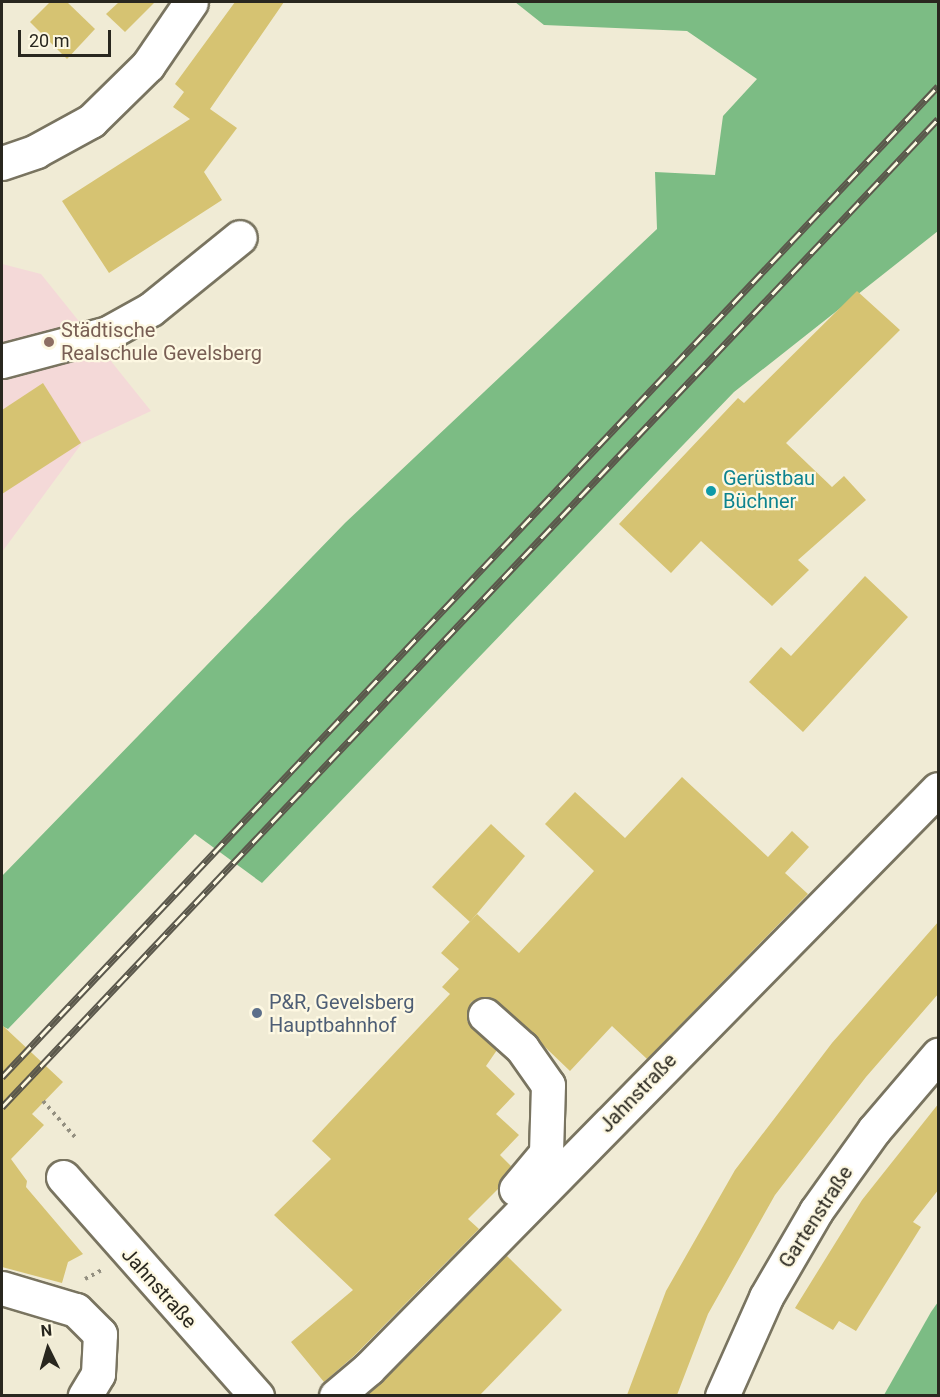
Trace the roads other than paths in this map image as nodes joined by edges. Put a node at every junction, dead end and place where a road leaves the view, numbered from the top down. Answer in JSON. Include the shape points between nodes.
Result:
{"nodes":[{"id":1,"x":191,"y":2,"type":"edge"},
{"id":2,"x":2,"y":163,"type":"edge"},
{"id":3,"x":240,"y":237,"type":"dead end"},
{"id":4,"x":2,"y":361,"type":"edge"},
{"id":5,"x":939,"y":789,"type":"edge"},
{"id":6,"x":485,"y":1015,"type":"dead end"},
{"id":7,"x":939,"y":1055,"type":"edge"},
{"id":8,"x":63,"y":1177,"type":"dead end"},
{"id":9,"x":2,"y":1288,"type":"edge"},
{"id":10,"x":433,"y":1302,"type":"junction"},
{"id":11,"x":85,"y":1395,"type":"edge"},
{"id":12,"x":257,"y":1395,"type":"edge"},
{"id":13,"x":336,"y":1395,"type":"edge"},
{"id":14,"x":722,"y":1395,"type":"edge"}],
"edges":[{"from":1,"to":2,"type":"street","via":[[148,65],[91,121],[36,151]]},
{"from":3,"to":4,"type":"street","via":[[151,309],[108,333]]},
{"from":5,"to":10,"type":"street","name":"Jahnstraße"},
{"from":6,"to":10,"type":"street","via":[[522,1048],[548,1085],[546,1153],[527,1179],[424,1283],[423,1293]]},
{"from":7,"to":14,"type":"street","name":"Gartenstraße","via":[[874,1130],[816,1211],[766,1297]]},
{"from":8,"to":12,"type":"street","name":"Jahnstraße"},
{"from":9,"to":11,"type":"street","via":[[76,1310],[100,1334],[98,1374]]},
{"from":10,"to":13,"type":"street","name":"Jahnstraße","via":[[368,1369]]}]}
